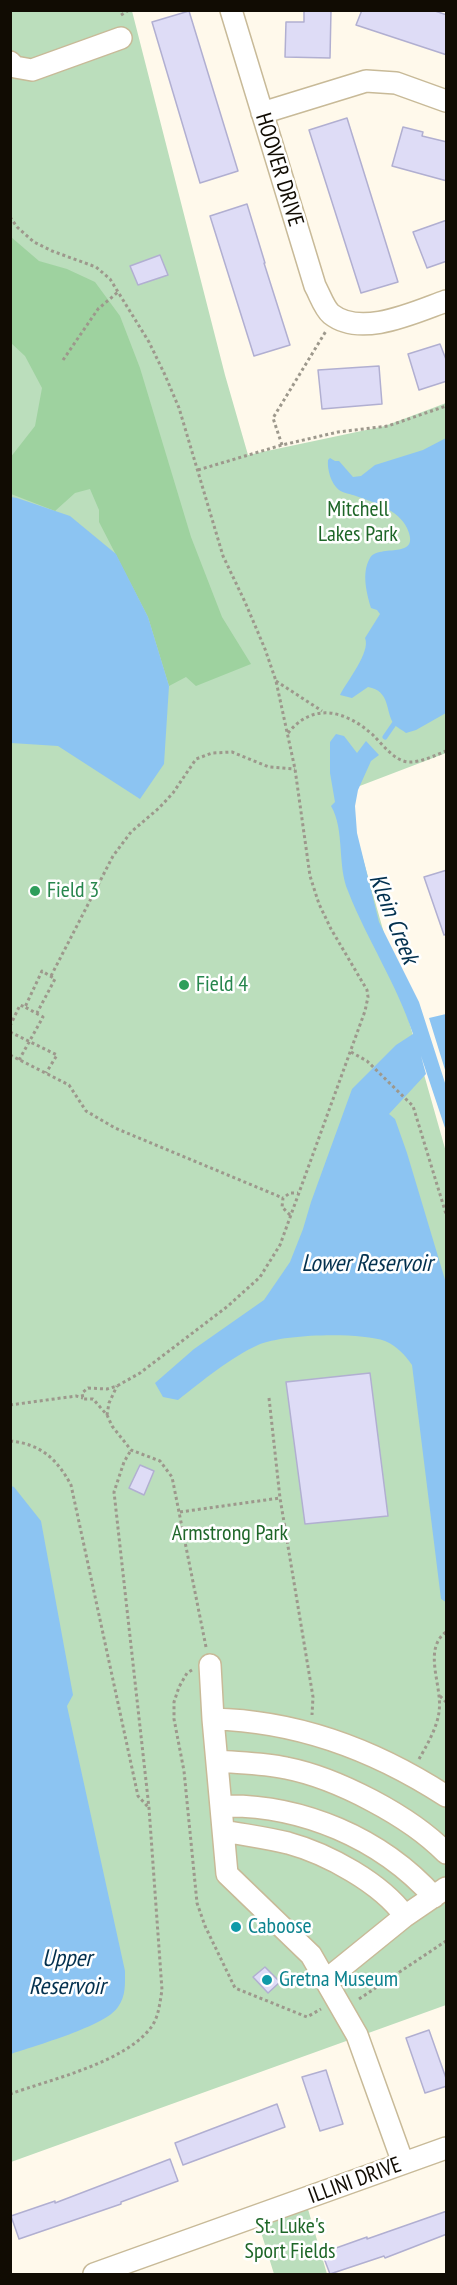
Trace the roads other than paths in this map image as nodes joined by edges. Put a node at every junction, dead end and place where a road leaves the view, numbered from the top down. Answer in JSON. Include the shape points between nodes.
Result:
{"nodes":[{"id":1,"x":231,"y":10,"type":"edge"},
{"id":2,"x":121,"y":38,"type":"dead end"},
{"id":3,"x":10,"y":62,"type":"edge"},
{"id":4,"x":447,"y":100,"type":"edge"},
{"id":5,"x":262,"y":112,"type":"junction"},
{"id":6,"x":447,"y":301,"type":"edge"},
{"id":7,"x":210,"y":1665,"type":"road end"},
{"id":8,"x":213,"y":1719,"type":"junction"},
{"id":9,"x":218,"y":1761,"type":"junction"},
{"id":10,"x":447,"y":1796,"type":"edge"},
{"id":11,"x":222,"y":1806,"type":"junction"},
{"id":12,"x":224,"y":1831,"type":"junction"},
{"id":13,"x":447,"y":1853,"type":"edge"},
{"id":14,"x":440,"y":1893,"type":"edge"},
{"id":15,"x":405,"y":1916,"type":"junction"},
{"id":16,"x":326,"y":1980,"type":"junction"},
{"id":17,"x":447,"y":2148,"type":"edge"},
{"id":18,"x":403,"y":2163,"type":"junction"},
{"id":19,"x":94,"y":2274,"type":"edge"}],
"edges":[{"from":1,"to":5,"type":"street","name":"HOOVER DRIVE"},
{"from":2,"to":3,"type":"street","via":[[32,70]]},
{"from":4,"to":5,"type":"street","via":[[396,83],[366,81]]},
{"from":5,"to":6,"type":"street","name":"HOOVER DRIVE","via":[[315,286],[335,316],[373,324]]},
{"from":7,"to":8,"type":"street"},
{"from":8,"to":9,"type":"street"},
{"from":8,"to":10,"type":"street","via":[[265,1723],[349,1744]]},
{"from":9,"to":11,"type":"street"},
{"from":9,"to":13,"type":"street","via":[[286,1768],[354,1791],[412,1825]]},
{"from":11,"to":12,"type":"street"},
{"from":11,"to":14,"type":"street","via":[[271,1808],[336,1828],[364,1841]]},
{"from":12,"to":15,"type":"street","via":[[290,1844],[325,1858],[380,1889]]},
{"from":12,"to":16,"type":"street","via":[[227,1874],[311,1955]]},
{"from":14,"to":15,"type":"street"},
{"from":15,"to":16,"type":"street"},
{"from":16,"to":18,"type":"street","via":[[357,2035]]},
{"from":17,"to":18,"type":"street","name":"ILLINI DRIVE"},
{"from":18,"to":19,"type":"street","name":"ILLINI DRIVE"}]}
